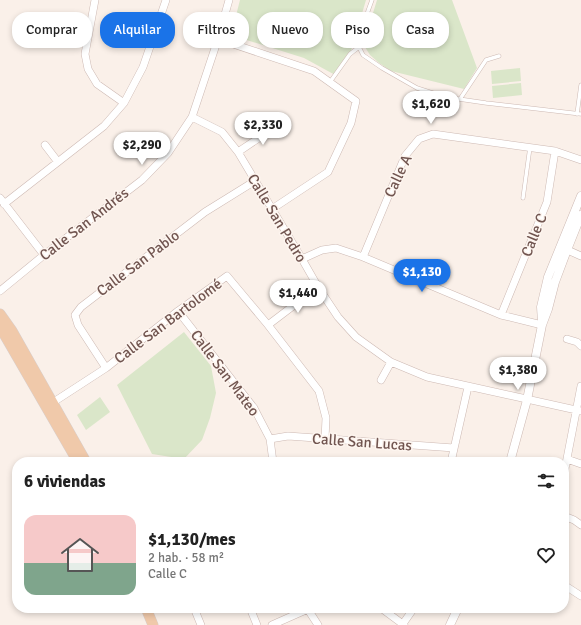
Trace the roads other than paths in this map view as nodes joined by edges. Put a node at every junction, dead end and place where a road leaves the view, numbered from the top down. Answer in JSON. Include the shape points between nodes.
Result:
{"nodes":[{"id":1,"x":95,"y":0,"type":"edge"},
{"id":2,"x":166,"y":0,"type":"edge"},
{"id":3,"x":229,"y":0,"type":"edge"},
{"id":4,"x":372,"y":0,"type":"edge"},
{"id":5,"x":226,"y":12,"type":"edge"},
{"id":6,"x":368,"y":12,"type":"edge"},
{"id":7,"x":215,"y":48,"type":"edge"},
{"id":8,"x":245,"y":48,"type":"edge"},
{"id":9,"x":358,"y":48,"type":"edge"},
{"id":10,"x":360,"y":48,"type":"edge"},
{"id":11,"x":499,"y":56,"type":"dead end"},
{"id":12,"x":330,"y":82,"type":"junction"},
{"id":13,"x":581,"y":85,"type":"edge"},
{"id":14,"x":460,"y":99,"type":"junction"},
{"id":15,"x":124,"y":103,"type":"junction"},
{"id":16,"x":579,"y":114,"type":"edge"},
{"id":17,"x":192,"y":117,"type":"junction"},
{"id":18,"x":278,"y":125,"type":"dead end"},
{"id":19,"x":45,"y":145,"type":"dead end"},
{"id":20,"x":530,"y":147,"type":"junction"},
{"id":21,"x":555,"y":151,"type":"junction"},
{"id":22,"x":238,"y":152,"type":"junction"},
{"id":23,"x":581,"y":160,"type":"edge"},
{"id":24,"x":58,"y":162,"type":"junction"},
{"id":25,"x":255,"y":181,"type":"junction"},
{"id":26,"x":581,"y":197,"type":"edge"},
{"id":27,"x":523,"y":198,"type":"dead end"},
{"id":28,"x":2,"y":201,"type":"edge"},
{"id":29,"x":272,"y":209,"type":"junction"},
{"id":30,"x":581,"y":215,"type":"edge"},
{"id":31,"x":563,"y":248,"type":"junction"},
{"id":32,"x":44,"y":255,"type":"junction"},
{"id":33,"x":581,"y":256,"type":"edge"},
{"id":34,"x":363,"y":257,"type":"junction"},
{"id":35,"x":302,"y":259,"type":"junction"},
{"id":36,"x":318,"y":287,"type":"junction"},
{"id":37,"x":0,"y":292,"type":"edge"},
{"id":38,"x":178,"y":311,"type":"junction"},
{"id":39,"x":0,"y":314,"type":"edge"},
{"id":40,"x":501,"y":315,"type":"junction"},
{"id":41,"x":268,"y":324,"type":"junction"},
{"id":42,"x":542,"y":324,"type":"junction"},
{"id":43,"x":0,"y":327,"type":"edge"},
{"id":44,"x":567,"y":339,"type":"dead end"},
{"id":45,"x":581,"y":346,"type":"edge"},
{"id":46,"x":391,"y":362,"type":"junction"},
{"id":47,"x":106,"y":368,"type":"junction"},
{"id":48,"x":381,"y":380,"type":"dead end"},
{"id":49,"x":581,"y":386,"type":"edge"},
{"id":50,"x":468,"y":387,"type":"junction"},
{"id":51,"x":527,"y":400,"type":"junction"},
{"id":52,"x":50,"y":405,"type":"junction"},
{"id":53,"x":578,"y":410,"type":"edge"},
{"id":54,"x":270,"y":439,"type":"junction"},
{"id":55,"x":325,"y":439,"type":"junction"},
{"id":56,"x":454,"y":448,"type":"junction"},
{"id":57,"x":76,"y":457,"type":"edge"},
{"id":58,"x":83,"y":457,"type":"edge"},
{"id":59,"x":272,"y":457,"type":"edge"},
{"id":60,"x":452,"y":457,"type":"edge"},
{"id":61,"x":511,"y":457,"type":"edge"},
{"id":62,"x":567,"y":457,"type":"edge"},
{"id":63,"x":569,"y":460,"type":"edge"},
{"id":64,"x":581,"y":464,"type":"edge"},
{"id":65,"x":569,"y":518,"type":"edge"},
{"id":66,"x":581,"y":525,"type":"edge"},
{"id":67,"x":569,"y":588,"type":"edge"},
{"id":68,"x":581,"y":596,"type":"edge"},
{"id":69,"x":148,"y":613,"type":"edge"},
{"id":70,"x":155,"y":613,"type":"edge"},
{"id":71,"x":196,"y":613,"type":"edge"},
{"id":72,"x":252,"y":613,"type":"edge"},
{"id":73,"x":298,"y":613,"type":"edge"},
{"id":74,"x":310,"y":613,"type":"edge"},
{"id":75,"x":387,"y":613,"type":"edge"},
{"id":76,"x":410,"y":613,"type":"edge"},
{"id":77,"x":456,"y":613,"type":"edge"},
{"id":78,"x":153,"y":625,"type":"edge"},
{"id":79,"x":160,"y":625,"type":"edge"},
{"id":80,"x":201,"y":625,"type":"edge"},
{"id":81,"x":258,"y":625,"type":"edge"},
{"id":82,"x":272,"y":625,"type":"edge"},
{"id":83,"x":318,"y":625,"type":"edge"},
{"id":84,"x":402,"y":625,"type":"edge"},
{"id":85,"x":450,"y":625,"type":"edge"}],
"edges":[{"from":1,"to":15,"type":"street","via":[[85,54],[88,69],[97,84]]},
{"from":2,"to":15,"type":"street","via":[[142,67]]},
{"from":3,"to":5,"type":"street","name":"Calle San Andrés"},
{"from":4,"to":6,"type":"lane"},
{"from":7,"to":17,"type":"street","name":"Calle San Andrés"},
{"from":8,"to":12,"type":"street","via":[[314,71]]},
{"from":9,"to":12,"type":"lane","via":[[350,54]]},
{"from":10,"to":14,"type":"lane","via":[[363,55],[417,88]]},
{"from":11,"to":14,"type":"lane","via":[[486,60]]},
{"from":12,"to":29,"type":"street","via":[[356,101],[351,123],[328,172]]},
{"from":13,"to":16,"type":"lane"},
{"from":14,"to":16,"type":"lane"},
{"from":15,"to":24,"type":"street","via":[[104,126]]},
{"from":17,"to":22,"type":"street","name":"Calle San Pedro","via":[[222,132]]},
{"from":17,"to":32,"type":"street","name":"Calle San Andrés","via":[[168,153],[142,180]]},
{"from":18,"to":22,"type":"street"},
{"from":19,"to":24,"type":"street"},
{"from":20,"to":21,"type":"street","name":"Calle A"},
{"from":20,"to":27,"type":"lane"},
{"from":20,"to":34,"type":"street","name":"Calle A","via":[[433,134],[419,139],[405,156]]},
{"from":21,"to":23,"type":"street","name":"Calle A"},
{"from":21,"to":40,"type":"street","name":"Calle C","via":[[547,202]]},
{"from":22,"to":25,"type":"street","name":"Calle San Pedro"},
{"from":24,"to":28,"type":"street"},
{"from":25,"to":29,"type":"street","name":"Calle San Pedro"},
{"from":25,"to":47,"type":"street","name":"Calle San Pablo","via":[[205,212],[81,307],[75,315],[78,325]]},
{"from":26,"to":31,"type":"street"},
{"from":28,"to":32,"type":"street"},
{"from":29,"to":35,"type":"street","name":"Calle San Pedro"},
{"from":30,"to":31,"type":"street"},
{"from":31,"to":33,"type":"street"},
{"from":31,"to":42,"type":"street","via":[[548,277],[541,307]]},
{"from":32,"to":37,"type":"street","name":"Calle San Andrés"},
{"from":34,"to":35,"type":"street","via":[[336,248],[322,250]]},
{"from":34,"to":40,"type":"street"},
{"from":35,"to":36,"type":"street","name":"Calle San Pedro"},
{"from":36,"to":41,"type":"street"},
{"from":36,"to":46,"type":"street","name":"Calle San Pedro","via":[[338,317],[356,337]]},
{"from":38,"to":41,"type":"street","name":"Calle San Bartolomé","via":[[227,276]]},
{"from":38,"to":47,"type":"street","name":"Calle San Bartolomé"},
{"from":38,"to":54,"type":"street","name":"Calle San Mateo","via":[[254,408]]},
{"from":39,"to":52,"type":"main road","via":[[12,331]]},
{"from":40,"to":42,"type":"street"},
{"from":41,"to":55,"type":"street","name":"Calle San Bartolomé","via":[[319,391],[326,418]]},
{"from":42,"to":51,"type":"street"},
{"from":43,"to":52,"type":"main road"},
{"from":44,"to":45,"type":"street"},
{"from":46,"to":48,"type":"street"},
{"from":46,"to":50,"type":"street","name":"Calle San Pedro","via":[[427,377]]},
{"from":47,"to":52,"type":"street","name":"Calle San Bartolomé"},
{"from":49,"to":53,"type":"street"},
{"from":50,"to":51,"type":"street","name":"Calle San Pedro"},
{"from":50,"to":56,"type":"street"},
{"from":51,"to":53,"type":"street","name":"Calle San Pedro"},
{"from":51,"to":61,"type":"street"},
{"from":52,"to":57,"type":"main road"},
{"from":52,"to":58,"type":"main road"},
{"from":53,"to":62,"type":"street"},
{"from":54,"to":55,"type":"street","name":"Calle San Lucas","via":[[288,436]]},
{"from":54,"to":59,"type":"street","name":"Calle San Mateo"},
{"from":55,"to":56,"type":"street","name":"Calle San Lucas"},
{"from":56,"to":60,"type":"street"},
{"from":63,"to":64,"type":"street"},
{"from":65,"to":66,"type":"street"},
{"from":67,"to":68,"type":"street"},
{"from":69,"to":78,"type":"main road"},
{"from":70,"to":79,"type":"main road"},
{"from":71,"to":80,"type":"street"},
{"from":72,"to":81,"type":"street"},
{"from":73,"to":82,"type":"street"},
{"from":74,"to":83,"type":"street"},
{"from":75,"to":84,"type":"street"},
{"from":76,"to":84,"type":"street"},
{"from":77,"to":85,"type":"street"}]}
